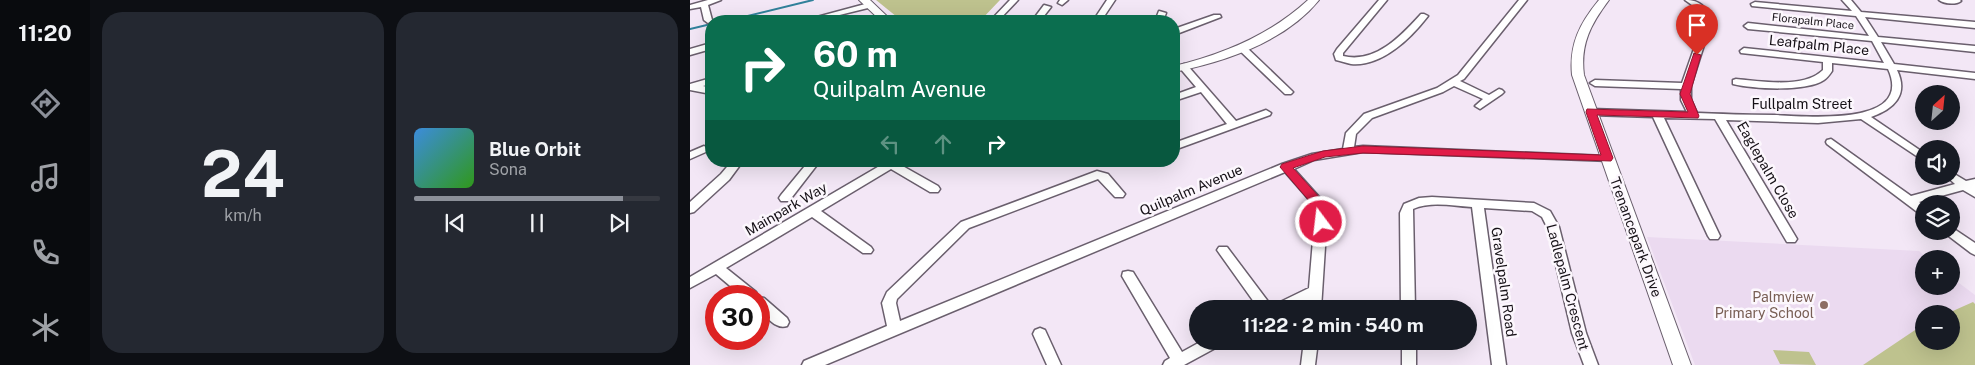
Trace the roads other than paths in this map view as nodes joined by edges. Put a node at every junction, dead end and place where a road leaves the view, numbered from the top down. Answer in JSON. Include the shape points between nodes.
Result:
{"nodes":[{"id":1,"x":717,"y":0,"type":"edge"},
{"id":2,"x":1014,"y":0,"type":"edge"},
{"id":3,"x":1111,"y":0,"type":"edge"},
{"id":4,"x":1314,"y":0,"type":"edge"},
{"id":5,"x":1383,"y":0,"type":"edge"},
{"id":6,"x":1523,"y":0,"type":"edge"},
{"id":7,"x":1604,"y":0,"type":"edge"},
{"id":8,"x":1689,"y":0,"type":"edge"},
{"id":9,"x":1846,"y":0,"type":"edge"},
{"id":10,"x":1944,"y":0,"type":"edge"},
{"id":11,"x":1957,"y":1,"type":"dead end"},
{"id":12,"x":866,"y":2,"type":"edge"},
{"id":13,"x":704,"y":3,"type":"junction"},
{"id":14,"x":1755,"y":4,"type":"dead end"},
{"id":15,"x":690,"y":6,"type":"edge"},
{"id":16,"x":1047,"y":7,"type":"dead end"},
{"id":17,"x":1859,"y":14,"type":"junction"},
{"id":18,"x":707,"y":15,"type":"edge"},
{"id":19,"x":825,"y":15,"type":"edge"},
{"id":20,"x":880,"y":15,"type":"edge"},
{"id":21,"x":1000,"y":15,"type":"edge"},
{"id":22,"x":1041,"y":15,"type":"edge"},
{"id":23,"x":1101,"y":15,"type":"edge"},
{"id":24,"x":1424,"y":16,"type":"dead end"},
{"id":25,"x":1217,"y":17,"type":"dead end"},
{"id":26,"x":1975,"y":25,"type":"edge"},
{"id":27,"x":1748,"y":26,"type":"dead end"},
{"id":28,"x":1180,"y":30,"type":"edge"},
{"id":29,"x":1875,"y":39,"type":"junction"},
{"id":30,"x":705,"y":48,"type":"edge"},
{"id":31,"x":1242,"y":48,"type":"junction"},
{"id":32,"x":1975,"y":49,"type":"edge"},
{"id":33,"x":1744,"y":51,"type":"dead end"},
{"id":34,"x":690,"y":52,"type":"edge"},
{"id":35,"x":1828,"y":60,"type":"junction"},
{"id":36,"x":1891,"y":67,"type":"junction"},
{"id":37,"x":1180,"y":68,"type":"edge"},
{"id":38,"x":1180,"y":69,"type":"edge"},
{"id":39,"x":1975,"y":76,"type":"edge"},
{"id":40,"x":1454,"y":82,"type":"junction"},
{"id":41,"x":1736,"y":82,"type":"dead end"},
{"id":42,"x":705,"y":83,"type":"edge"},
{"id":43,"x":1595,"y":83,"type":"dead end"},
{"id":44,"x":1686,"y":86,"type":"junction"},
{"id":45,"x":691,"y":87,"type":"edge"},
{"id":46,"x":1201,"y":89,"type":"junction"},
{"id":47,"x":705,"y":90,"type":"edge"},
{"id":48,"x":1288,"y":92,"type":"dead end"},
{"id":49,"x":1499,"y":92,"type":"dead end"},
{"id":50,"x":1180,"y":96,"type":"edge"},
{"id":51,"x":1490,"y":99,"type":"junction"},
{"id":52,"x":1480,"y":106,"type":"dead end"},
{"id":53,"x":1591,"y":112,"type":"junction"},
{"id":54,"x":1266,"y":113,"type":"dead end"},
{"id":55,"x":1657,"y":114,"type":"junction"},
{"id":56,"x":1694,"y":116,"type":"junction"},
{"id":57,"x":1863,"y":116,"type":"junction"},
{"id":58,"x":1719,"y":117,"type":"junction"},
{"id":59,"x":1234,"y":125,"type":"junction"},
{"id":60,"x":1831,"y":142,"type":"dead end"},
{"id":61,"x":1180,"y":145,"type":"edge"},
{"id":62,"x":704,"y":149,"type":"dead end"},
{"id":63,"x":1348,"y":150,"type":"junction"},
{"id":64,"x":1915,"y":152,"type":"edge"},
{"id":65,"x":690,"y":156,"type":"edge"},
{"id":66,"x":1607,"y":158,"type":"junction"},
{"id":67,"x":733,"y":167,"type":"edge"},
{"id":68,"x":810,"y":167,"type":"edge"},
{"id":69,"x":888,"y":167,"type":"edge"},
{"id":70,"x":901,"y":167,"type":"edge"},
{"id":71,"x":1286,"y":167,"type":"junction"},
{"id":72,"x":1960,"y":181,"type":"edge"},
{"id":73,"x":1972,"y":187,"type":"edge"},
{"id":74,"x":934,"y":189,"type":"dead end"},
{"id":75,"x":1119,"y":194,"type":"dead end"},
{"id":76,"x":785,"y":198,"type":"dead end"},
{"id":77,"x":1910,"y":200,"type":"junction"},
{"id":78,"x":1477,"y":203,"type":"junction"},
{"id":79,"x":1915,"y":204,"type":"edge"},
{"id":80,"x":690,"y":208,"type":"edge"},
{"id":81,"x":812,"y":211,"type":"junction"},
{"id":82,"x":1714,"y":236,"type":"dead end"},
{"id":83,"x":1791,"y":239,"type":"dead end"},
{"id":84,"x":1960,"y":239,"type":"edge"},
{"id":85,"x":867,"y":250,"type":"dead end"},
{"id":86,"x":1223,"y":250,"type":"dead end"},
{"id":87,"x":1975,"y":250,"type":"edge"},
{"id":88,"x":717,"y":267,"type":"junction"},
{"id":89,"x":1128,"y":276,"type":"dead end"},
{"id":90,"x":690,"y":283,"type":"edge"},
{"id":91,"x":739,"y":285,"type":"edge"},
{"id":92,"x":1316,"y":291,"type":"junction"},
{"id":93,"x":1260,"y":300,"type":"edge"},
{"id":94,"x":1298,"y":300,"type":"edge"},
{"id":95,"x":1315,"y":300,"type":"edge"},
{"id":96,"x":1408,"y":300,"type":"edge"},
{"id":97,"x":770,"y":312,"type":"edge"},
{"id":98,"x":782,"y":322,"type":"dead end"},
{"id":99,"x":895,"y":329,"type":"junction"},
{"id":100,"x":1040,"y":334,"type":"dead end"},
{"id":101,"x":1199,"y":350,"type":"edge"},
{"id":102,"x":1310,"y":350,"type":"edge"},
{"id":103,"x":1409,"y":350,"type":"edge"},
{"id":104,"x":1174,"y":363,"type":"edge"},
{"id":105,"x":809,"y":365,"type":"edge"},
{"id":106,"x":1054,"y":365,"type":"edge"},
{"id":107,"x":1308,"y":365,"type":"edge"},
{"id":108,"x":1409,"y":365,"type":"edge"},
{"id":109,"x":1499,"y":365,"type":"edge"},
{"id":110,"x":1591,"y":365,"type":"edge"},
{"id":111,"x":1682,"y":365,"type":"edge"}],
"edges":[{"from":1,"to":13,"type":"street"},
{"from":2,"to":21,"type":"street"},
{"from":3,"to":23,"type":"street"},
{"from":4,"to":31,"type":"street","via":[[1280,28]]},
{"from":5,"to":24,"type":"street","via":[[1340,51],[1340,58],[1356,60],[1386,51]]},
{"from":6,"to":40,"type":"street","via":[[1466,72]]},
{"from":7,"to":53,"type":"street","name":"Trenancepark Drive","via":[[1583,28],[1576,49],[1578,75]]},
{"from":8,"to":44,"type":"street","via":[[1702,9],[1708,20]]},
{"from":9,"to":17,"type":"street","name":"Fullpalm Street"},
{"from":10,"to":11,"type":"street"},
{"from":12,"to":19,"type":"street"},
{"from":12,"to":20,"type":"street"},
{"from":13,"to":15,"type":"street"},
{"from":13,"to":18,"type":"street"},
{"from":14,"to":17,"type":"street"},
{"from":16,"to":22,"type":"street"},
{"from":17,"to":26,"type":"street"},
{"from":17,"to":29,"type":"street","name":"Fullpalm Street"},
{"from":25,"to":28,"type":"street"},
{"from":27,"to":29,"type":"street","name":"Florapalm Place"},
{"from":29,"to":32,"type":"street","name":"Florapalm Place"},
{"from":29,"to":36,"type":"street","name":"Fullpalm Street"},
{"from":30,"to":34,"type":"street"},
{"from":31,"to":37,"type":"street"},
{"from":31,"to":48,"type":"street"},
{"from":33,"to":35,"type":"street","name":"Leafpalm Place"},
{"from":35,"to":36,"type":"street","name":"Leafpalm Place"},
{"from":35,"to":41,"type":"street","via":[[1827,74],[1812,82]]},
{"from":36,"to":39,"type":"street","name":"Leafpalm Place"},
{"from":36,"to":57,"type":"street","name":"Fullpalm Street","via":[[1897,88],[1894,98],[1884,108]]},
{"from":38,"to":46,"type":"street"},
{"from":40,"to":51,"type":"street"},
{"from":40,"to":63,"type":"street","via":[[1368,116],[1354,128]]},
{"from":42,"to":45,"type":"street"},
{"from":43,"to":44,"type":"street"},
{"from":44,"to":56,"type":"street","via":[[1686,100]]},
{"from":45,"to":47,"type":"street"},
{"from":46,"to":50,"type":"street"},
{"from":46,"to":59,"type":"street"},
{"from":49,"to":51,"type":"street"},
{"from":51,"to":52,"type":"street"},
{"from":53,"to":55,"type":"street","name":"Fullpalm Street"},
{"from":53,"to":66,"type":"street","name":"Trenancepark Drive"},
{"from":54,"to":59,"type":"street"},
{"from":55,"to":56,"type":"street","name":"Fullpalm Street"},
{"from":55,"to":82,"type":"street"},
{"from":56,"to":58,"type":"street","name":"Fullpalm Street"},
{"from":57,"to":58,"type":"street","name":"Fullpalm Street","via":[[1818,120]]},
{"from":57,"to":64,"type":"street"},
{"from":58,"to":83,"type":"street","name":"Eaglepalm Close"},
{"from":59,"to":61,"type":"street"},
{"from":60,"to":77,"type":"street"},
{"from":62,"to":65,"type":"street"},
{"from":63,"to":66,"type":"street","name":"Quilpalm Avenue"},
{"from":63,"to":71,"type":"street","name":"Quilpalm Avenue","via":[[1312,157]]},
{"from":66,"to":111,"type":"street","name":"Trenancepark Drive"},
{"from":67,"to":80,"type":"street"},
{"from":68,"to":76,"type":"street"},
{"from":69,"to":81,"type":"street","name":"Mainpark Way"},
{"from":70,"to":74,"type":"street"},
{"from":71,"to":92,"type":"street","via":[[1320,208]]},
{"from":71,"to":99,"type":"street","name":"Quilpalm Avenue"},
{"from":72,"to":73,"type":"street"},
{"from":73,"to":77,"type":"street"},
{"from":75,"to":99,"type":"street","via":[[1104,177],[1096,175],[966,225],[892,296],[889,303]]},
{"from":77,"to":79,"type":"street"},
{"from":78,"to":96,"type":"street","name":"Ladlepalm Crescent","via":[[1419,202],[1406,209]]},
{"from":78,"to":109,"type":"street","name":"Gravelpalm Road"},
{"from":78,"to":110,"type":"street","name":"Ladlepalm Crescent","via":[[1534,207],[1546,214]]},
{"from":81,"to":85,"type":"street"},
{"from":81,"to":88,"type":"street","name":"Mainpark Way"},
{"from":84,"to":87,"type":"street"},
{"from":86,"to":93,"type":"street"},
{"from":88,"to":90,"type":"street","name":"Mainpark Way"},
{"from":88,"to":91,"type":"street"},
{"from":89,"to":104,"type":"street"},
{"from":92,"to":94,"type":"street"},
{"from":92,"to":95,"type":"street"},
{"from":97,"to":98,"type":"street"},
{"from":99,"to":105,"type":"street","name":"Quilpalm Avenue"},
{"from":100,"to":106,"type":"street"},
{"from":101,"to":104,"type":"street"},
{"from":102,"to":107,"type":"street"},
{"from":103,"to":108,"type":"street"}]}
